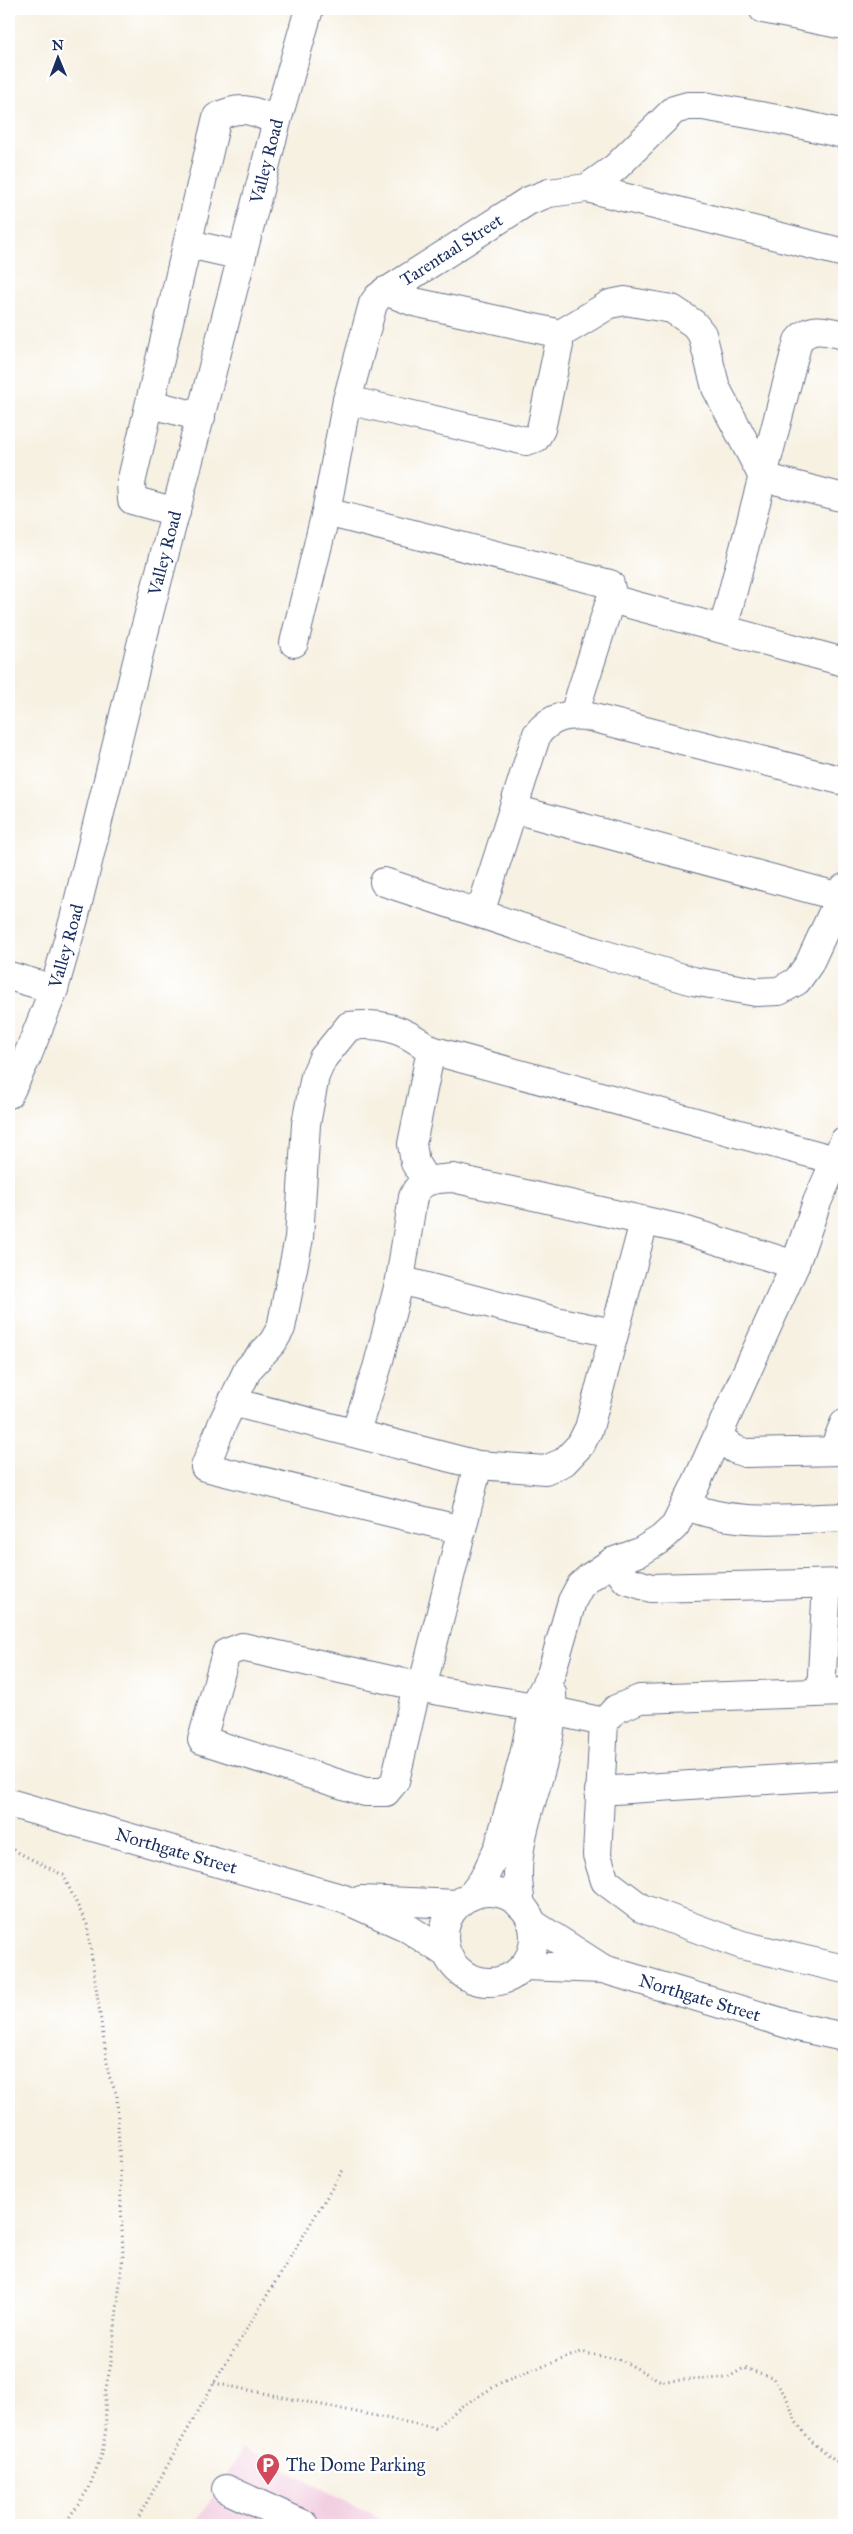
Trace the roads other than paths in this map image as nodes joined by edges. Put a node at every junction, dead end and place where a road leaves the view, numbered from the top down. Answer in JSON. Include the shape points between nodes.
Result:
{"nodes":[{"id":1,"x":309,"y":9,"type":"edge"},
{"id":2,"x":763,"y":9,"type":"edge"},
{"id":3,"x":844,"y":25,"type":"edge"},
{"id":4,"x":277,"y":121,"type":"junction"},
{"id":5,"x":844,"y":134,"type":"edge"},
{"id":6,"x":587,"y":188,"type":"junction"},
{"id":7,"x":189,"y":244,"type":"junction"},
{"id":8,"x":844,"y":253,"type":"edge"},
{"id":9,"x":242,"y":256,"type":"junction"},
{"id":10,"x":385,"y":291,"type":"junction"},
{"id":11,"x":844,"y":335,"type":"edge"},
{"id":12,"x":557,"y":336,"type":"junction"},
{"id":13,"x":347,"y":400,"type":"junction"},
{"id":14,"x":151,"y":404,"type":"junction"},
{"id":15,"x":201,"y":417,"type":"junction"},
{"id":16,"x":763,"y":477,"type":"junction"},
{"id":17,"x":844,"y":498,"type":"edge"},
{"id":18,"x":176,"y":512,"type":"junction"},
{"id":19,"x":326,"y":512,"type":"junction"},
{"id":20,"x":611,"y":598,"type":"junction"},
{"id":21,"x":723,"y":629,"type":"junction"},
{"id":22,"x":294,"y":643,"type":"dead end"},
{"id":23,"x":844,"y":662,"type":"edge"},
{"id":24,"x":574,"y":714,"type":"junction"},
{"id":25,"x":844,"y":781,"type":"edge"},
{"id":26,"x":514,"y":809,"type":"junction"},
{"id":27,"x":384,"y":882,"type":"dead end"},
{"id":28,"x":842,"y":893,"type":"edge"},
{"id":29,"x":480,"y":913,"type":"junction"},
{"id":30,"x":9,"y":976,"type":"edge"},
{"id":31,"x":54,"y":989,"type":"junction"},
{"id":32,"x":431,"y":1050,"type":"junction"},
{"id":33,"x":9,"y":1094,"type":"edge"},
{"id":34,"x":840,"y":1151,"type":"edge"},
{"id":35,"x":426,"y":1181,"type":"junction"},
{"id":36,"x":644,"y":1222,"type":"junction"},
{"id":37,"x":795,"y":1265,"type":"junction"},
{"id":38,"x":400,"y":1280,"type":"junction"},
{"id":39,"x":612,"y":1333,"type":"junction"},
{"id":40,"x":232,"y":1402,"type":"junction"},
{"id":41,"x":844,"y":1424,"type":"edge"},
{"id":42,"x":355,"y":1432,"type":"junction"},
{"id":43,"x":718,"y":1436,"type":"junction"},
{"id":44,"x":838,"y":1452,"type":"edge"},
{"id":45,"x":478,"y":1465,"type":"junction"},
{"id":46,"x":685,"y":1505,"type":"junction"},
{"id":47,"x":844,"y":1517,"type":"edge"},
{"id":48,"x":462,"y":1530,"type":"junction"},
{"id":49,"x":612,"y":1562,"type":"junction"},
{"id":50,"x":836,"y":1584,"type":"edge"},
{"id":51,"x":419,"y":1687,"type":"junction"},
{"id":52,"x":833,"y":1691,"type":"edge"},
{"id":53,"x":544,"y":1709,"type":"junction"},
{"id":54,"x":604,"y":1722,"type":"junction"},
{"id":55,"x":844,"y":1775,"type":"edge"},
{"id":56,"x":599,"y":1791,"type":"junction"},
{"id":57,"x":9,"y":1803,"type":"edge"},
{"id":58,"x":515,"y":1831,"type":"junction"},
{"id":59,"x":344,"y":1899,"type":"junction"},
{"id":60,"x":464,"y":1900,"type":"junction"},
{"id":61,"x":527,"y":1915,"type":"junction"},
{"id":62,"x":447,"y":1954,"type":"junction"},
{"id":63,"x":524,"y":1966,"type":"junction"},
{"id":64,"x":603,"y":1969,"type":"junction"},
{"id":65,"x":844,"y":1969,"type":"edge"},
{"id":66,"x":798,"y":2027,"type":"junction"},
{"id":67,"x":844,"y":2037,"type":"edge"},
{"id":68,"x":844,"y":2053,"type":"edge"},
{"id":69,"x":226,"y":2489,"type":"dead end"},
{"id":70,"x":296,"y":2523,"type":"edge"}],
"edges":[{"from":1,"to":4,"type":"street","name":"Valley Road"},
{"from":2,"to":3,"type":"street"},
{"from":4,"to":7,"type":"street","via":[[246,109],[231,109],[217,117]]},
{"from":4,"to":9,"type":"street","name":"Valley Road"},
{"from":5,"to":6,"type":"street","name":"Tarentaal Street","via":[[743,113],[688,106],[674,110],[615,168]]},
{"from":6,"to":8,"type":"street"},
{"from":6,"to":10,"type":"street","name":"Tarentaal Street","via":[[549,193],[528,201]]},
{"from":7,"to":9,"type":"street"},
{"from":7,"to":14,"type":"street"},
{"from":9,"to":15,"type":"street","name":"Valley Road"},
{"from":10,"to":12,"type":"street","via":[[414,302],[552,332]]},
{"from":10,"to":13,"type":"street","name":"Tarentaal Street","via":[[373,304]]},
{"from":11,"to":16,"type":"street","via":[[810,330],[798,341]]},
{"from":12,"to":13,"type":"street","via":[[559,345],[541,429],[536,438],[526,442]]},
{"from":12,"to":16,"type":"street","via":[[610,304],[625,301],[672,310],[684,317],[702,334],[716,388]]},
{"from":13,"to":19,"type":"street","name":"Tarentaal Street"},
{"from":14,"to":15,"type":"street"},
{"from":14,"to":18,"type":"street","via":[[130,493],[132,500]]},
{"from":15,"to":18,"type":"street","name":"Valley Road"},
{"from":16,"to":17,"type":"street"},
{"from":16,"to":21,"type":"street"},
{"from":18,"to":31,"type":"street","name":"Valley Road","via":[[92,854]]},
{"from":19,"to":20,"type":"street","via":[[610,584]]},
{"from":19,"to":22,"type":"street","name":"Tarentaal Street"},
{"from":20,"to":21,"type":"street"},
{"from":20,"to":24,"type":"street"},
{"from":21,"to":23,"type":"street"},
{"from":24,"to":25,"type":"street"},
{"from":24,"to":26,"type":"street","via":[[555,718],[537,734]]},
{"from":26,"to":28,"type":"street"},
{"from":26,"to":29,"type":"street"},
{"from":27,"to":29,"type":"street"},
{"from":28,"to":29,"type":"street","via":[[809,964],[797,982],[779,991],[756,992],[684,978]]},
{"from":30,"to":31,"type":"street"},
{"from":31,"to":33,"type":"street","name":"Valley Road"},
{"from":32,"to":34,"type":"street"},
{"from":32,"to":35,"type":"street","via":[[412,1144],[415,1163]]},
{"from":32,"to":40,"type":"street","via":[[413,1037],[372,1024],[349,1026],[323,1058],[315,1076],[306,1124],[298,1238],[286,1314],[273,1342],[248,1369]]},
{"from":34,"to":37,"type":"street","via":[[807,1225]]},
{"from":35,"to":36,"type":"street","via":[[453,1178]]},
{"from":35,"to":38,"type":"street","via":[[417,1187],[414,1197]]},
{"from":36,"to":37,"type":"street","via":[[680,1229]]},
{"from":36,"to":39,"type":"street"},
{"from":37,"to":43,"type":"street"},
{"from":38,"to":39,"type":"street"},
{"from":38,"to":42,"type":"street","via":[[377,1368]]},
{"from":39,"to":45,"type":"street","via":[[589,1428],[581,1444],[564,1462],[545,1470]]},
{"from":40,"to":42,"type":"street"},
{"from":40,"to":48,"type":"street","via":[[206,1467]]},
{"from":41,"to":44,"type":"street"},
{"from":42,"to":45,"type":"street"},
{"from":43,"to":44,"type":"street","via":[[745,1453]]},
{"from":43,"to":46,"type":"street"},
{"from":45,"to":48,"type":"street"},
{"from":46,"to":47,"type":"street","via":[[716,1516],[738,1518]]},
{"from":46,"to":49,"type":"street","via":[[674,1526],[661,1539],[640,1552]]},
{"from":48,"to":51,"type":"street"},
{"from":49,"to":50,"type":"street","via":[[626,1580],[651,1588]]},
{"from":49,"to":53,"type":"street","via":[[580,1586],[572,1601]]},
{"from":50,"to":52,"type":"street"},
{"from":51,"to":51,"type":"street","via":[[242,1647],[232,1649],[226,1653],[222,1664],[202,1740],[365,1792],[386,1792],[394,1781]]},
{"from":51,"to":53,"type":"street"},
{"from":52,"to":54,"type":"street","via":[[640,1699],[616,1709]]},
{"from":53,"to":54,"type":"street"},
{"from":53,"to":58,"type":"street"},
{"from":54,"to":56,"type":"street"},
{"from":55,"to":56,"type":"street"},
{"from":56,"to":65,"type":"street","via":[[597,1855],[605,1881],[616,1891],[641,1908],[742,1945]]},
{"from":57,"to":59,"type":"street","name":"Northgate Street"},
{"from":58,"to":60,"type":"street"},
{"from":58,"to":61,"type":"street","via":[[518,1875]]},
{"from":59,"to":60,"type":"street","name":"Northgate Street"},
{"from":59,"to":62,"type":"street","name":"Northgate Street","via":[[406,1927]]},
{"from":60,"to":61,"type":"street","via":[[486,1892],[501,1894],[514,1900]]},
{"from":60,"to":62,"type":"street","via":[[449,1916],[444,1930]]},
{"from":61,"to":63,"type":"street","via":[[534,1938],[532,1953]]},
{"from":61,"to":64,"type":"street","name":"Northgate Street"},
{"from":62,"to":63,"type":"street","via":[[458,1971],[470,1979],[484,1982],[500,1982]]},
{"from":63,"to":64,"type":"street","name":"Northgate Street"},
{"from":64,"to":66,"type":"street","name":"Northgate Street"},
{"from":66,"to":67,"type":"street","name":"Northgate Street"},
{"from":66,"to":68,"type":"street","name":"Northgate Street"},
{"from":69,"to":70,"type":"street"}]}
